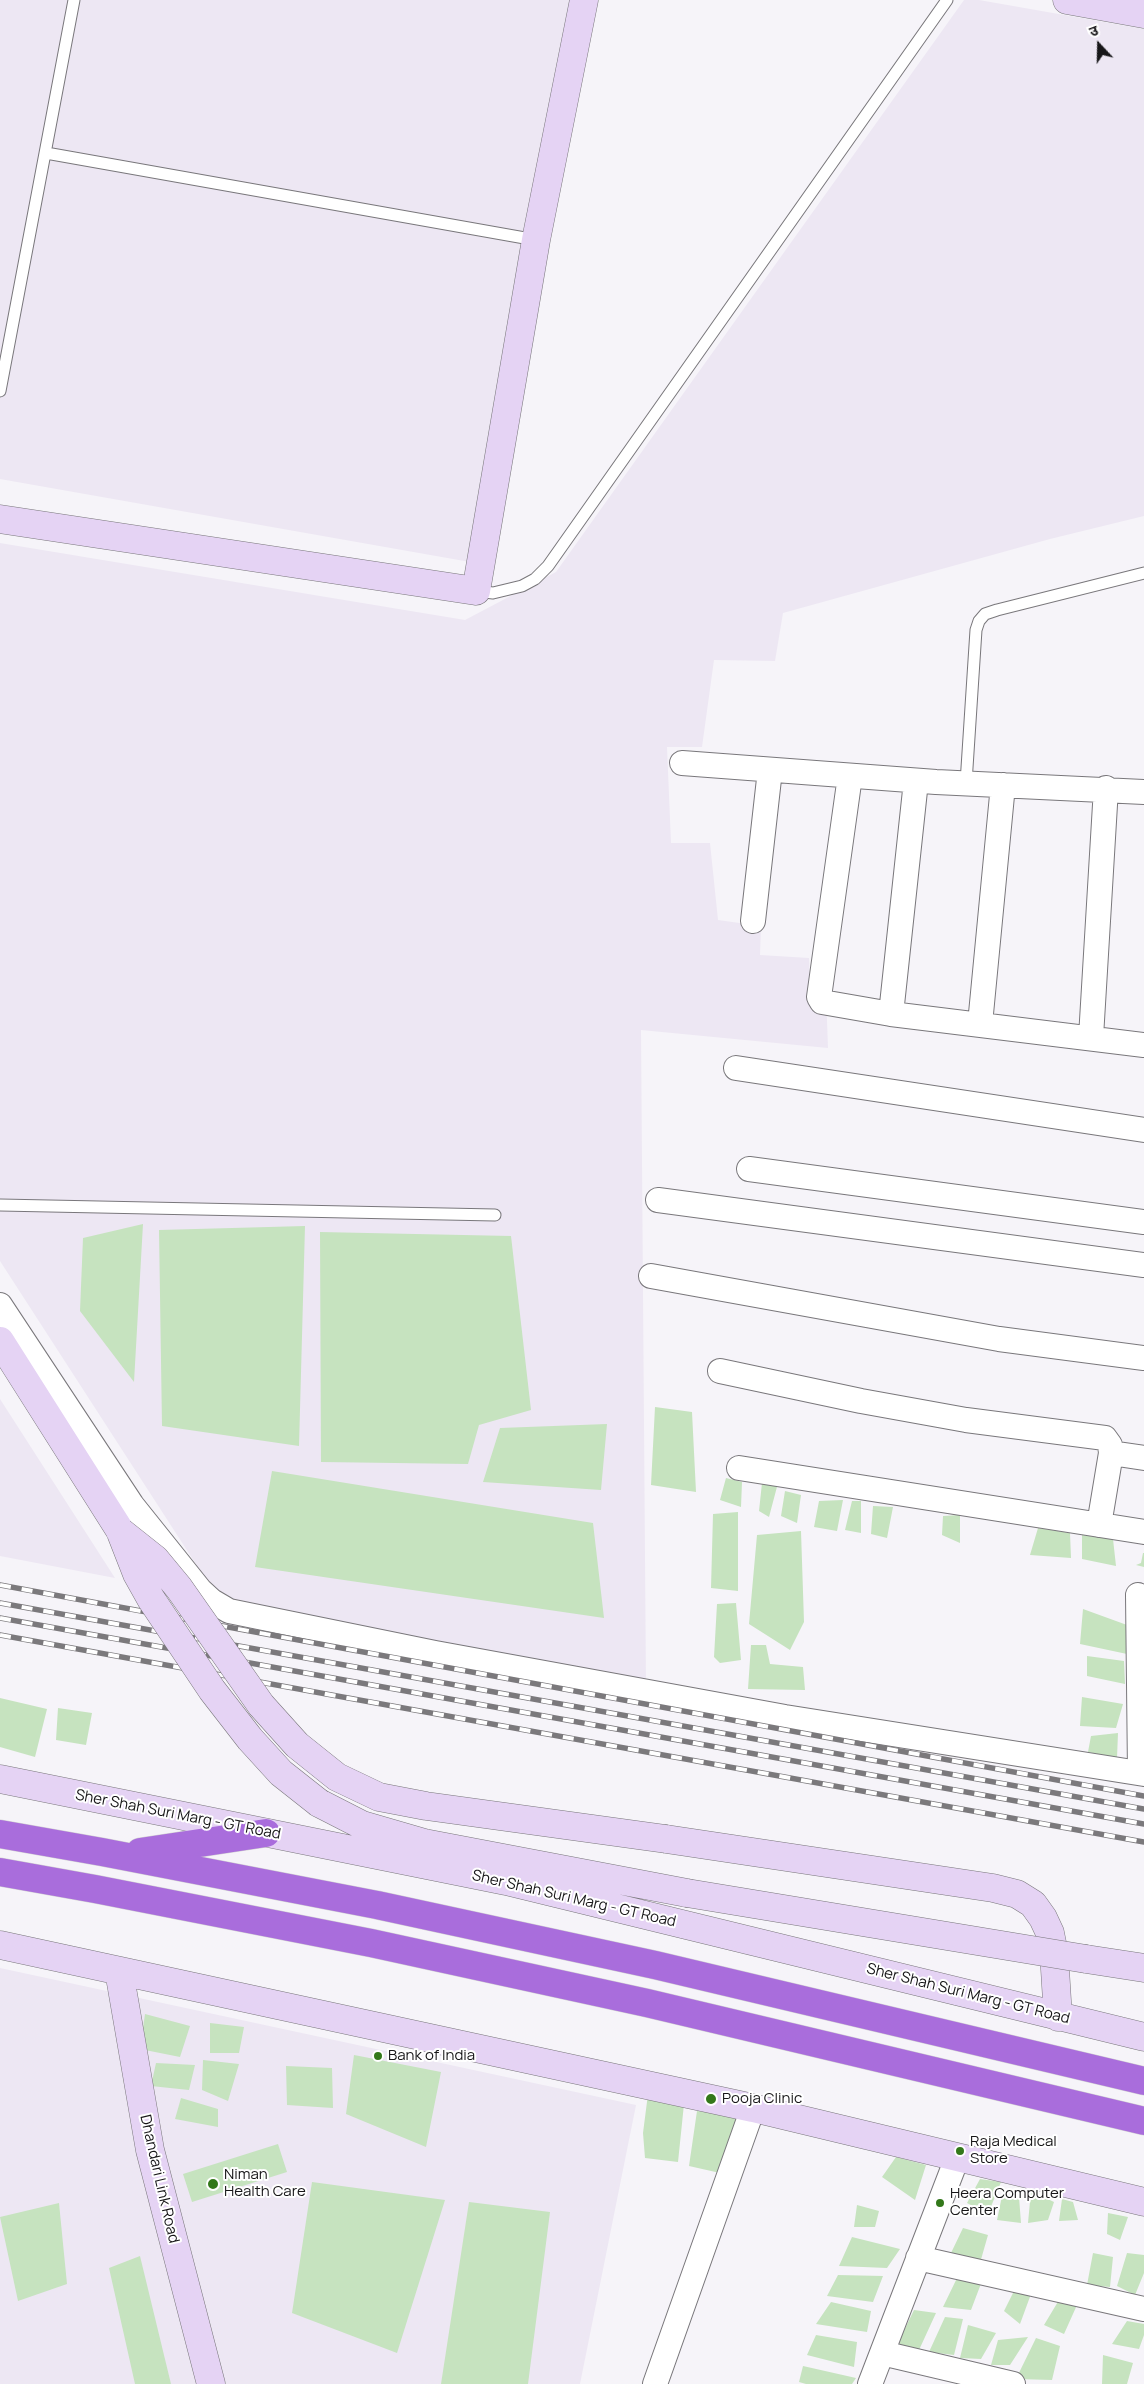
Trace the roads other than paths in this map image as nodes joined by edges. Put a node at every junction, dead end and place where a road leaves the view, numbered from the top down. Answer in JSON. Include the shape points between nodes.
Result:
{"nodes":[{"id":1,"x":74,"y":0,"type":"edge"},
{"id":2,"x":584,"y":0,"type":"edge"},
{"id":3,"x":946,"y":0,"type":"edge"},
{"id":4,"x":1067,"y":0,"type":"edge"},
{"id":5,"x":1112,"y":4,"type":"edge"},
{"id":6,"x":1144,"y":14,"type":"edge"},
{"id":7,"x":46,"y":153,"type":"junction"},
{"id":8,"x":536,"y":240,"type":"junction"},
{"id":9,"x":0,"y":391,"type":"edge"},
{"id":10,"x":0,"y":519,"type":"edge"},
{"id":11,"x":1144,"y":572,"type":"edge"},
{"id":12,"x":476,"y":591,"type":"junction"},
{"id":13,"x":682,"y":763,"type":"dead end"},
{"id":14,"x":770,"y":770,"type":"junction"},
{"id":15,"x":850,"y":776,"type":"junction"},
{"id":16,"x":916,"y":781,"type":"junction"},
{"id":17,"x":966,"y":783,"type":"junction"},
{"id":18,"x":1003,"y":785,"type":"junction"},
{"id":19,"x":1106,"y":788,"type":"junction"},
{"id":20,"x":1144,"y":792,"type":"edge"},
{"id":21,"x":753,"y":921,"type":"dead end"},
{"id":22,"x":891,"y":1014,"type":"junction"},
{"id":23,"x":980,"y":1024,"type":"junction"},
{"id":24,"x":1091,"y":1037,"type":"junction"},
{"id":25,"x":1144,"y":1045,"type":"edge"},
{"id":26,"x":736,"y":1068,"type":"dead end"},
{"id":27,"x":1144,"y":1130,"type":"edge"},
{"id":28,"x":749,"y":1169,"type":"dead end"},
{"id":29,"x":658,"y":1200,"type":"dead end"},
{"id":30,"x":0,"y":1205,"type":"edge"},
{"id":31,"x":495,"y":1216,"type":"dead end"},
{"id":32,"x":1144,"y":1222,"type":"edge"},
{"id":33,"x":1144,"y":1265,"type":"edge"},
{"id":34,"x":651,"y":1276,"type":"dead end"},
{"id":35,"x":0,"y":1305,"type":"edge"},
{"id":36,"x":0,"y":1341,"type":"edge"},
{"id":37,"x":1144,"y":1358,"type":"edge"},
{"id":38,"x":720,"y":1371,"type":"dead end"},
{"id":39,"x":1111,"y":1453,"type":"junction"},
{"id":40,"x":1144,"y":1458,"type":"edge"},
{"id":41,"x":739,"y":1468,"type":"dead end"},
{"id":42,"x":1099,"y":1525,"type":"junction"},
{"id":43,"x":121,"y":1532,"type":"junction"},
{"id":44,"x":1144,"y":1532,"type":"edge"},
{"id":45,"x":1138,"y":1595,"type":"dead end"},
{"id":46,"x":1142,"y":1774,"type":"edge"},
{"id":47,"x":0,"y":1779,"type":"edge"},
{"id":48,"x":266,"y":1833,"type":"junction"},
{"id":49,"x":0,"y":1834,"type":"edge"},
{"id":50,"x":121,"y":1855,"type":"junction"},
{"id":51,"x":0,"y":1872,"type":"edge"},
{"id":52,"x":0,"y":1945,"type":"edge"},
{"id":53,"x":1144,"y":1968,"type":"edge"},
{"id":54,"x":119,"y":1971,"type":"junction"},
{"id":55,"x":1058,"y":2017,"type":"junction"},
{"id":56,"x":1144,"y":2037,"type":"edge"},
{"id":57,"x":1144,"y":2081,"type":"edge"},
{"id":58,"x":753,"y":2108,"type":"junction"},
{"id":59,"x":1144,"y":2121,"type":"edge"},
{"id":60,"x":957,"y":2158,"type":"junction"},
{"id":61,"x":1144,"y":2202,"type":"edge"},
{"id":62,"x":918,"y":2258,"type":"junction"},
{"id":63,"x":1144,"y":2309,"type":"edge"},
{"id":64,"x":882,"y":2353,"type":"junction"},
{"id":65,"x":211,"y":2384,"type":"edge"},
{"id":66,"x":655,"y":2384,"type":"edge"},
{"id":67,"x":870,"y":2384,"type":"edge"},
{"id":68,"x":1013,"y":2384,"type":"edge"}],
"edges":[{"from":1,"to":7,"type":"lane"},
{"from":2,"to":8,"type":"street"},
{"from":3,"to":12,"type":"lane","via":[[548,566],[535,579],[515,589],[493,593]]},
{"from":4,"to":5,"type":"street"},
{"from":5,"to":6,"type":"street"},
{"from":7,"to":8,"type":"lane"},
{"from":7,"to":9,"type":"lane"},
{"from":8,"to":12,"type":"street"},
{"from":10,"to":12,"type":"street"},
{"from":11,"to":17,"type":"lane","via":[[997,610],[985,614],[979,621]]},
{"from":13,"to":14,"type":"street"},
{"from":14,"to":15,"type":"street"},
{"from":14,"to":21,"type":"street"},
{"from":15,"to":16,"type":"street"},
{"from":15,"to":22,"type":"street","via":[[820,997],[825,1003]]},
{"from":16,"to":17,"type":"street"},
{"from":16,"to":22,"type":"street"},
{"from":17,"to":18,"type":"street"},
{"from":18,"to":19,"type":"street"},
{"from":18,"to":23,"type":"street"},
{"from":19,"to":20,"type":"street"},
{"from":19,"to":24,"type":"street"},
{"from":22,"to":23,"type":"street"},
{"from":23,"to":24,"type":"street"},
{"from":24,"to":25,"type":"street"},
{"from":26,"to":27,"type":"street"},
{"from":28,"to":32,"type":"street"},
{"from":29,"to":33,"type":"street"},
{"from":30,"to":31,"type":"lane"},
{"from":34,"to":37,"type":"street","via":[[999,1339]]},
{"from":35,"to":46,"type":"street","via":[[132,1505],[200,1590],[229,1611],[435,1653],[785,1717]]},
{"from":36,"to":43,"type":"street"},
{"from":38,"to":39,"type":"street","via":[[956,1418],[1097,1436],[1105,1438]]},
{"from":39,"to":40,"type":"street"},
{"from":39,"to":42,"type":"street"},
{"from":41,"to":42,"type":"street"},
{"from":42,"to":44,"type":"street"},
{"from":43,"to":53,"type":"street","bridge":true,"via":[[137,1574],[151,1599],[212,1690],[250,1739],[281,1773],[319,1804],[362,1825],[424,1843],[687,1893]]},
{"from":43,"to":55,"type":"street","bridge":true,"via":[[155,1560],[179,1588],[260,1705],[297,1745],[336,1776],[379,1796],[426,1806],[666,1839],[1017,1894],[1033,1904],[1050,1933]]},
{"from":45,"to":46,"type":"street"},
{"from":47,"to":48,"type":"street","name":"Sher Shah Suri Marg - GT Road"},
{"from":48,"to":50,"type":"highway"},
{"from":48,"to":55,"type":"street","name":"Sher Shah Suri Marg - GT Road","via":[[506,1882]]},
{"from":49,"to":50,"type":"highway"},
{"from":50,"to":57,"type":"highway","via":[[377,1905],[655,1965]]},
{"from":51,"to":59,"type":"highway","via":[[371,1943],[637,2001]]},
{"from":52,"to":54,"type":"street"},
{"from":54,"to":58,"type":"street"},
{"from":54,"to":65,"type":"street","name":"Dhandari Link Road","via":[[150,2150]]},
{"from":55,"to":56,"type":"street","name":"Sher Shah Suri Marg - GT Road"},
{"from":58,"to":60,"type":"street"},
{"from":58,"to":66,"type":"street"},
{"from":60,"to":61,"type":"street"},
{"from":60,"to":62,"type":"street"},
{"from":62,"to":63,"type":"street"},
{"from":62,"to":64,"type":"street"},
{"from":64,"to":67,"type":"street"},
{"from":64,"to":68,"type":"street"}]}
